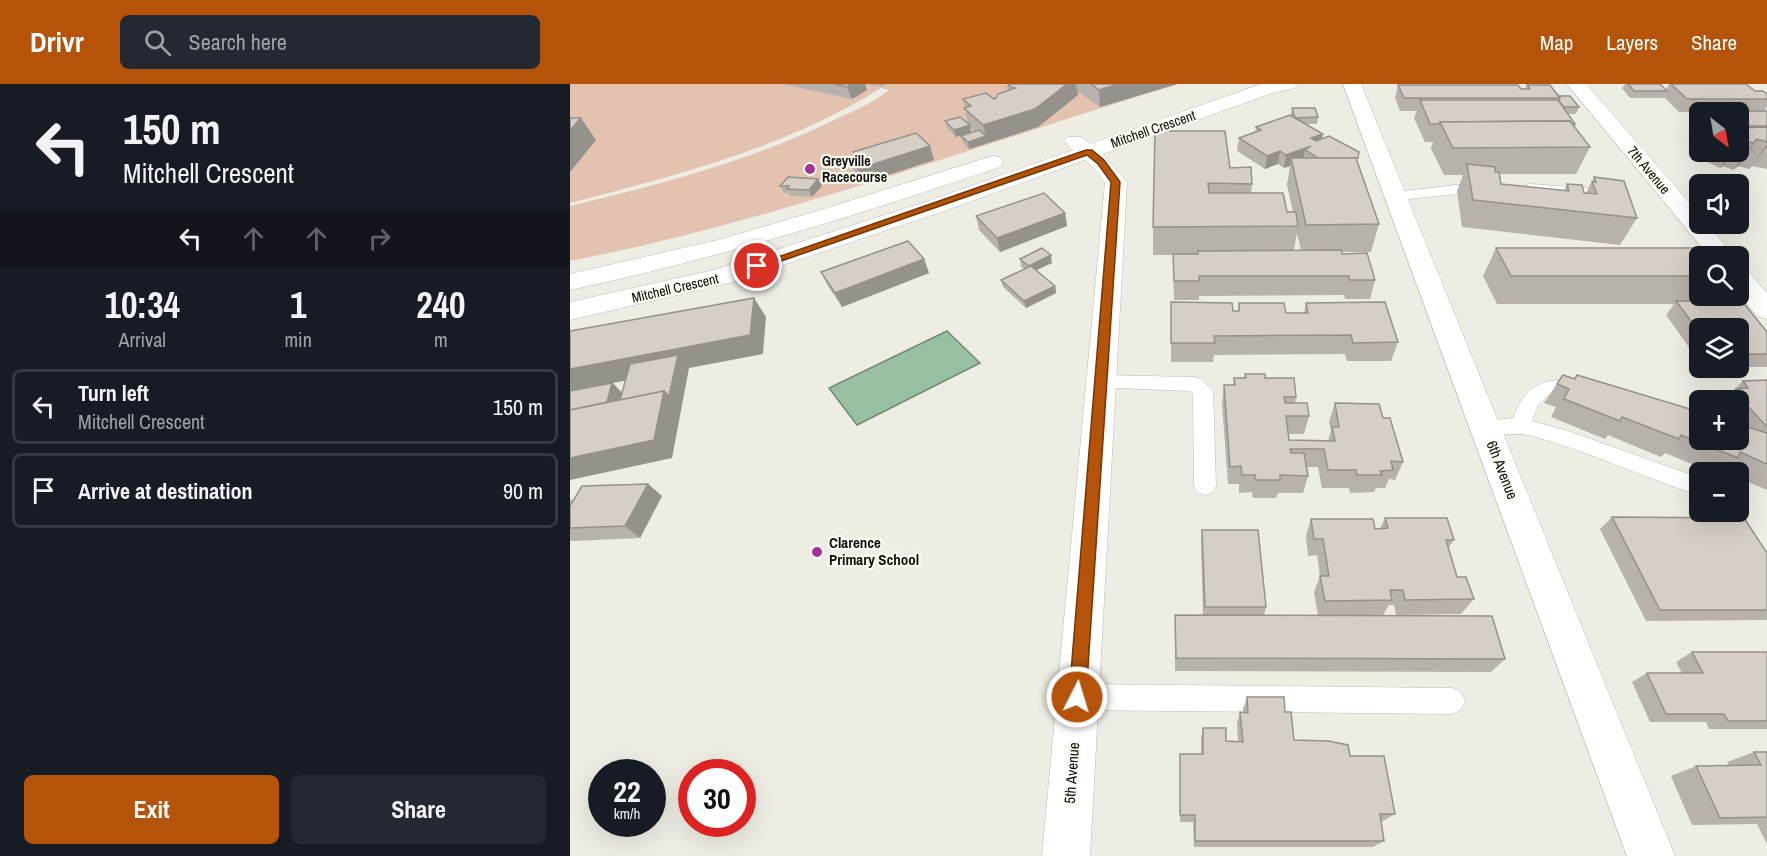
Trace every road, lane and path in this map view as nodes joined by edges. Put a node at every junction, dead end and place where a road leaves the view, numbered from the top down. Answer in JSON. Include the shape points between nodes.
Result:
{"nodes":[{"id":1,"x":1218,"y":84,"type":"edge"},
{"id":2,"x":1289,"y":84,"type":"edge"},
{"id":3,"x":1352,"y":84,"type":"edge"},
{"id":4,"x":1575,"y":84,"type":"edge"},
{"id":5,"x":1071,"y":143,"type":"junction"},
{"id":6,"x":1012,"y":155,"type":"dead end"},
{"id":7,"x":1601,"y":193,"type":"edge"},
{"id":8,"x":1395,"y":196,"type":"junction"},
{"id":9,"x":1713,"y":246,"type":"edge"},
{"id":10,"x":570,"y":282,"type":"edge"},
{"id":11,"x":1749,"y":289,"type":"edge"},
{"id":12,"x":1767,"y":309,"type":"edge"},
{"id":13,"x":570,"y":310,"type":"edge"},
{"id":14,"x":1101,"y":382,"type":"junction"},
{"id":15,"x":1603,"y":392,"type":"edge"},
{"id":16,"x":1520,"y":425,"type":"junction"},
{"id":17,"x":1485,"y":427,"type":"junction"},
{"id":18,"x":1689,"y":483,"type":"edge"},
{"id":19,"x":1205,"y":486,"type":"dead end"},
{"id":20,"x":1077,"y":697,"type":"junction"},
{"id":21,"x":1452,"y":700,"type":"dead end"},
{"id":22,"x":1066,"y":856,"type":"edge"},
{"id":23,"x":1651,"y":856,"type":"edge"}],
"edges":[{"from":1,"to":5,"type":"street","name":"Mitchell Crescent"},
{"from":2,"to":5,"type":"street","name":"Mitchell Crescent"},
{"from":3,"to":8,"type":"street","name":"6th Avenue"},
{"from":4,"to":9,"type":"street","name":"7th Avenue"},
{"from":5,"to":13,"type":"street","name":"Mitchell Crescent","via":[[846,237],[720,277]]},
{"from":5,"to":14,"type":"street","name":"5th Avenue","via":[[1101,162],[1116,182]]},
{"from":6,"to":10,"type":"street","name":"Mitchell Crescent","via":[[740,243]]},
{"from":7,"to":8,"type":"lane","via":[[1510,187],[1445,188]]},
{"from":8,"to":17,"type":"street","name":"6th Avenue"},
{"from":11,"to":12,"type":"street"},
{"from":14,"to":19,"type":"lane","via":[[1194,384],[1203,391]]},
{"from":14,"to":20,"type":"street","name":"5th Avenue"},
{"from":15,"to":16,"type":"lane","via":[[1556,386],[1539,390],[1532,396]]},
{"from":16,"to":17,"type":"lane"},
{"from":16,"to":18,"type":"lane","via":[[1561,435]]},
{"from":17,"to":23,"type":"street","name":"6th Avenue"},
{"from":20,"to":21,"type":"lane"},
{"from":20,"to":22,"type":"street","name":"5th Avenue"}]}
